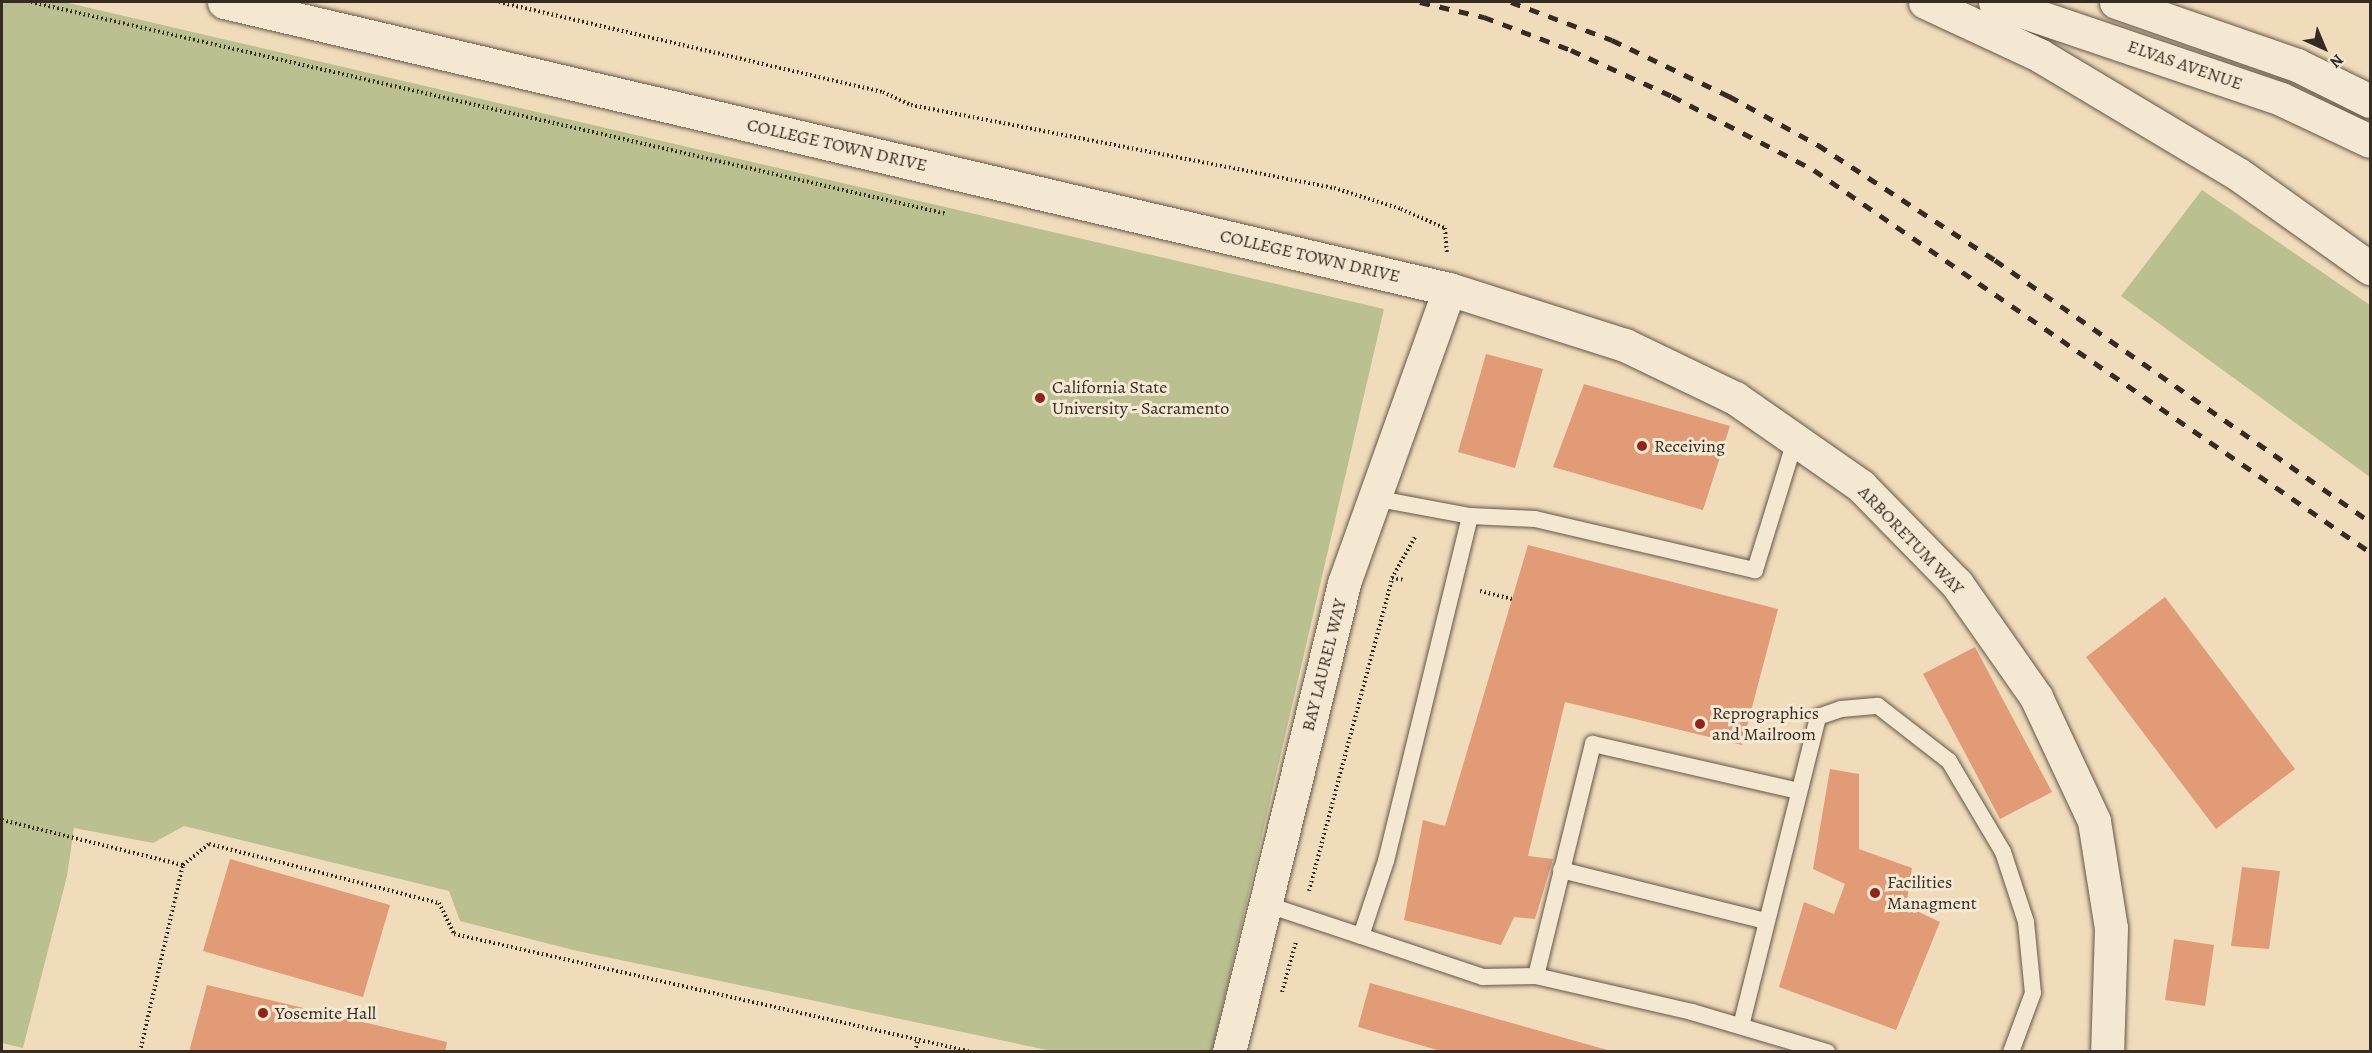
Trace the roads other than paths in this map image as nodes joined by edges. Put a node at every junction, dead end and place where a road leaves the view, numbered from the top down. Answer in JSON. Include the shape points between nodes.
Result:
{"nodes":[{"id":1,"x":224,"y":2,"type":"edge"},
{"id":2,"x":1925,"y":2,"type":"edge"},
{"id":3,"x":1995,"y":2,"type":"edge"},
{"id":4,"x":2116,"y":2,"type":"edge"},
{"id":5,"x":2370,"y":101,"type":"edge"},
{"id":6,"x":2370,"y":141,"type":"edge"},
{"id":7,"x":2370,"y":268,"type":"edge"},
{"id":8,"x":1449,"y":289,"type":"junction"},
{"id":9,"x":1796,"y":441,"type":"junction"},
{"id":10,"x":1373,"y":498,"type":"junction"},
{"id":11,"x":1470,"y":516,"type":"junction"},
{"id":12,"x":1798,"y":791,"type":"junction"},
{"id":13,"x":1561,"y":870,"type":"junction"},
{"id":14,"x":1265,"y":904,"type":"junction"},
{"id":15,"x":1766,"y":921,"type":"junction"},
{"id":16,"x":1361,"y":936,"type":"junction"},
{"id":17,"x":1536,"y":976,"type":"junction"},
{"id":18,"x":1741,"y":1026,"type":"junction"},
{"id":19,"x":1229,"y":1052,"type":"edge"},
{"id":20,"x":1827,"y":1052,"type":"edge"},
{"id":21,"x":2011,"y":1052,"type":"edge"},
{"id":22,"x":2107,"y":1052,"type":"edge"}],
"edges":[{"from":1,"to":8,"type":"street","name":"COLLEGE TOWN DRIVE"},
{"from":2,"to":7,"type":"street","via":[[2039,55],[2238,174]]},
{"from":3,"to":6,"type":"street","name":"ELVAS AVENUE","via":[[2281,99]]},
{"from":4,"to":5,"type":"street","name":"ELVAS AVENUE","via":[[2297,65]]},
{"from":8,"to":9,"type":"street","name":"ARBORETUM WAY","via":[[1625,345],[1735,398]]},
{"from":8,"to":10,"type":"street","name":"BAY LAUREL WAY"},
{"from":9,"to":11,"type":"lane","via":[[1755,570],[1535,519]]},
{"from":9,"to":22,"type":"street","name":"ARBORETUM WAY","via":[[1861,486],[1957,584],[2036,697],[2094,821],[2111,928]]},
{"from":10,"to":11,"type":"lane"},
{"from":10,"to":14,"type":"street","name":"BAY LAUREL WAY","via":[[1344,583]]},
{"from":11,"to":16,"type":"lane","via":[[1386,861]]},
{"from":12,"to":13,"type":"lane","via":[[1593,744]]},
{"from":12,"to":15,"type":"lane"},
{"from":12,"to":21,"type":"lane","via":[[1818,717],[1841,709],[1878,706],[1949,761],[2003,852],[2026,922],[2033,993]]},
{"from":13,"to":15,"type":"lane"},
{"from":13,"to":17,"type":"lane"},
{"from":14,"to":16,"type":"lane"},
{"from":14,"to":19,"type":"street","name":"BAY LAUREL WAY"},
{"from":15,"to":18,"type":"lane"},
{"from":16,"to":17,"type":"lane","via":[[1483,976]]},
{"from":17,"to":18,"type":"lane"},
{"from":18,"to":20,"type":"lane"}]}
